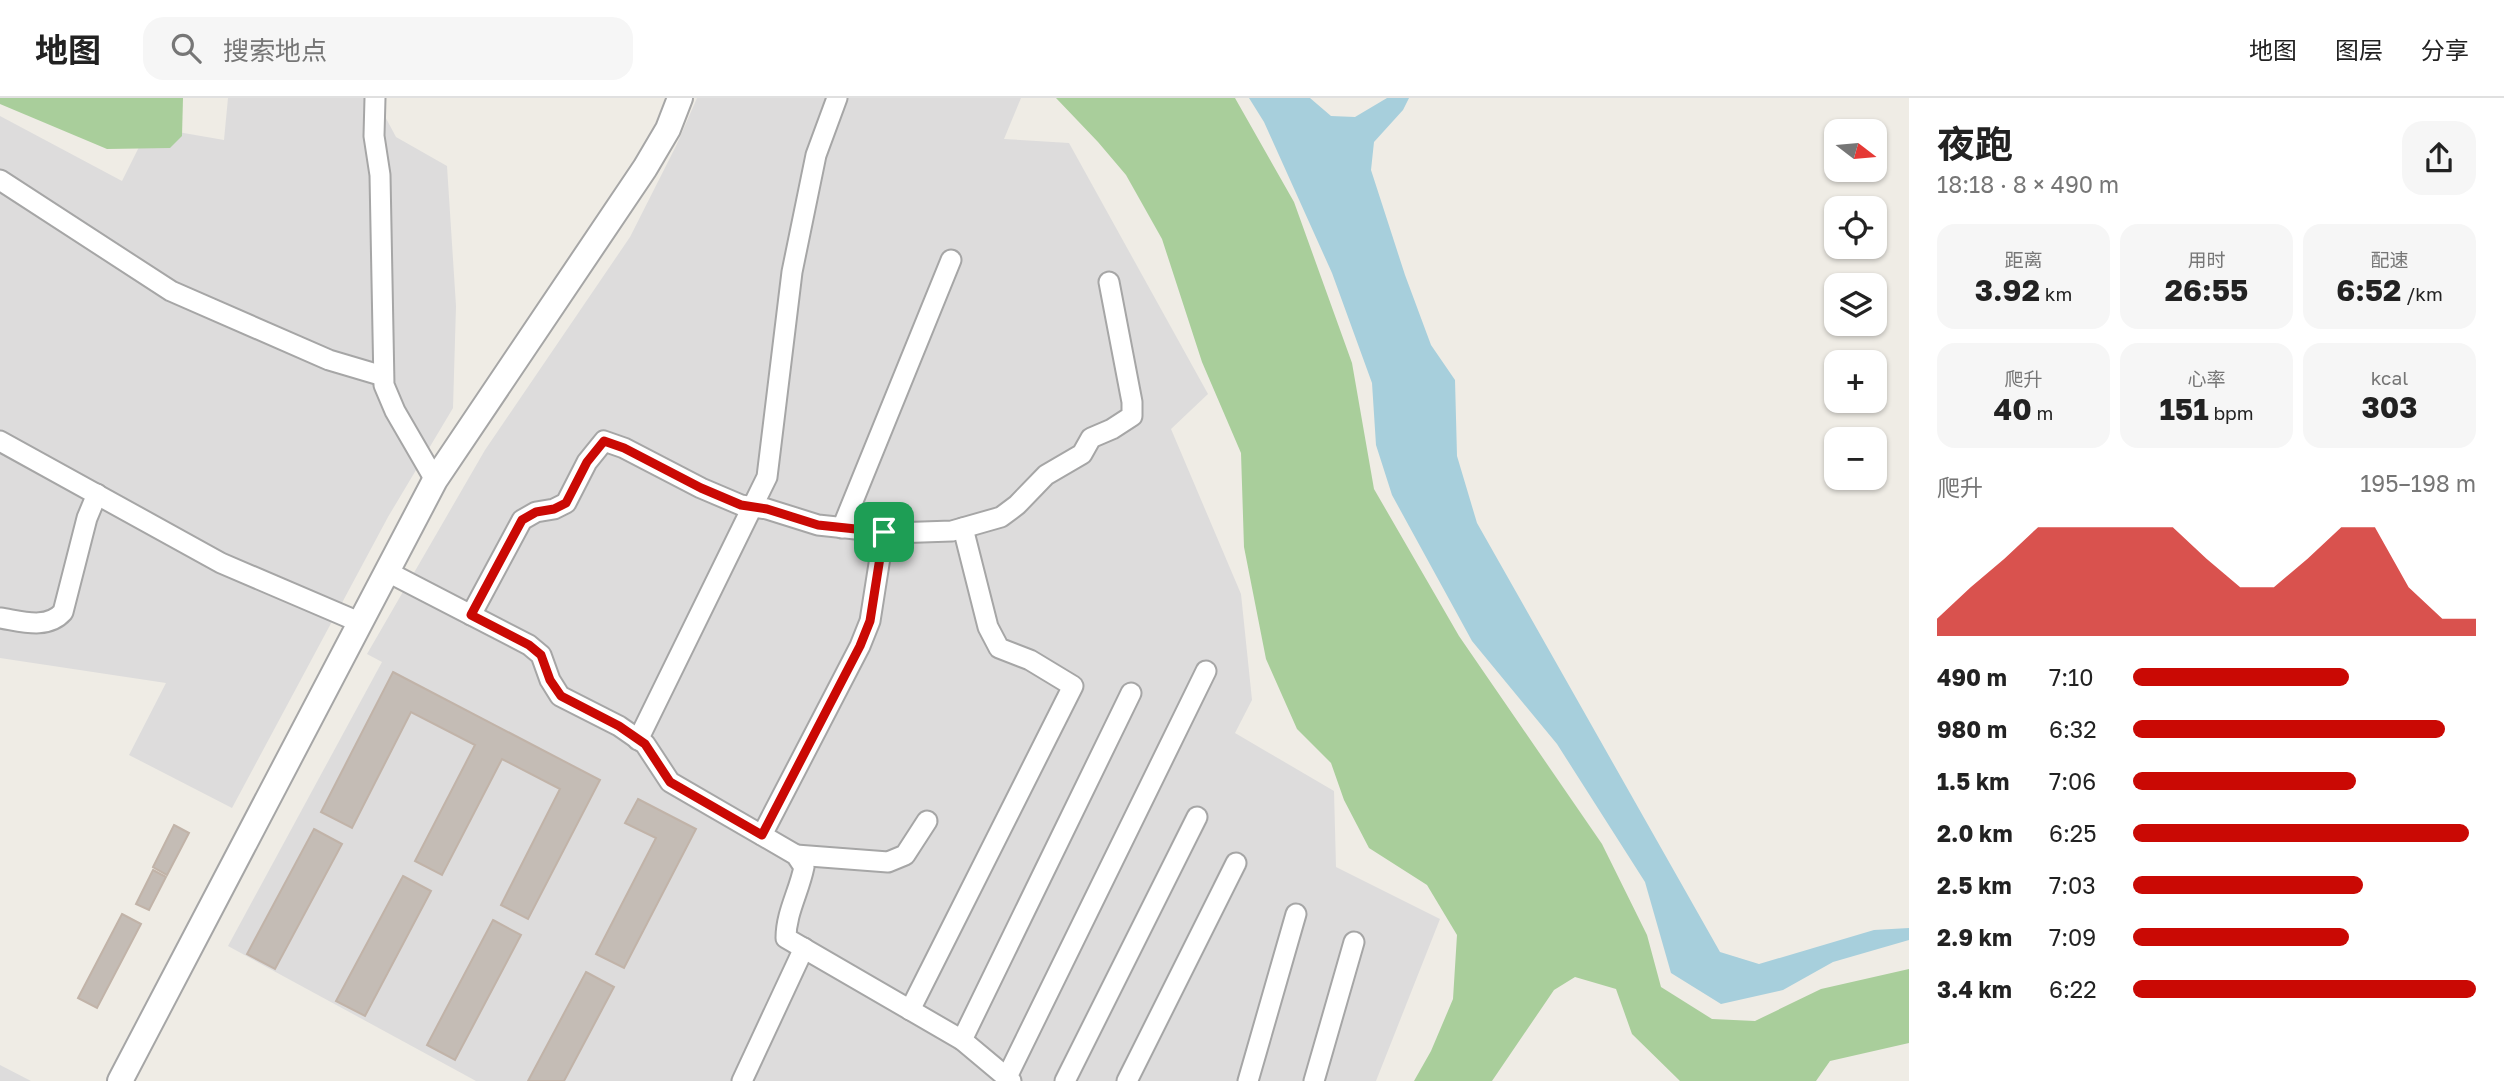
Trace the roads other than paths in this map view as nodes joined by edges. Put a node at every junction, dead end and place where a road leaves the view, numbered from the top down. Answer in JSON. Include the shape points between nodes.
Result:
{"nodes":[{"id":1,"x":374,"y":98,"type":"edge"},
{"id":2,"x":680,"y":98,"type":"edge"},
{"id":3,"x":837,"y":98,"type":"edge"},
{"id":4,"x":0,"y":180,"type":"edge"},
{"id":5,"x":951,"y":260,"type":"dead end"},
{"id":6,"x":1110,"y":282,"type":"dead end"},
{"id":7,"x":383,"y":376,"type":"junction"},
{"id":8,"x":0,"y":441,"type":"edge"},
{"id":9,"x":435,"y":480,"type":"junction"},
{"id":10,"x":97,"y":494,"type":"junction"},
{"id":11,"x":752,"y":507,"type":"junction"},
{"id":12,"x":842,"y":528,"type":"junction"},
{"id":13,"x":963,"y":528,"type":"junction"},
{"id":14,"x":884,"y":532,"type":"junction"},
{"id":15,"x":386,"y":571,"type":"junction"},
{"id":16,"x":471,"y":615,"type":"junction"},
{"id":17,"x":0,"y":618,"type":"edge"},
{"id":18,"x":359,"y":622,"type":"junction"},
{"id":19,"x":1206,"y":671,"type":"dead end"},
{"id":20,"x":1131,"y":693,"type":"dead end"},
{"id":21,"x":638,"y":740,"type":"junction"},
{"id":22,"x":1197,"y":817,"type":"dead end"},
{"id":23,"x":927,"y":821,"type":"dead end"},
{"id":24,"x":762,"y":835,"type":"junction"},
{"id":25,"x":796,"y":855,"type":"junction"},
{"id":26,"x":1236,"y":863,"type":"dead end"},
{"id":27,"x":1296,"y":914,"type":"dead end"},
{"id":28,"x":1354,"y":942,"type":"dead end"},
{"id":29,"x":804,"y":948,"type":"junction"},
{"id":30,"x":910,"y":1010,"type":"junction"},
{"id":31,"x":962,"y":1040,"type":"junction"},
{"id":32,"x":1009,"y":1079,"type":"edge"},
{"id":33,"x":120,"y":1081,"type":"edge"},
{"id":34,"x":742,"y":1081,"type":"edge"},
{"id":35,"x":1065,"y":1081,"type":"edge"},
{"id":36,"x":1127,"y":1081,"type":"edge"},
{"id":37,"x":1248,"y":1081,"type":"edge"},
{"id":38,"x":1314,"y":1081,"type":"edge"}],
"edges":[{"from":1,"to":7,"type":"street","via":[[380,175]]},
{"from":2,"to":9,"type":"street","via":[[645,168]]},
{"from":3,"to":11,"type":"street","via":[[816,155],[792,272],[766,477]]},
{"from":4,"to":7,"type":"street","via":[[171,291],[329,360]]},
{"from":5,"to":12,"type":"street"},
{"from":6,"to":13,"type":"street","via":[[1132,416],[1091,438],[1082,454],[1046,475],[1001,517]]},
{"from":7,"to":9,"type":"street","via":[[395,411]]},
{"from":8,"to":10,"type":"street"},
{"from":9,"to":15,"type":"street"},
{"from":10,"to":17,"type":"street","via":[[63,612],[45,624]]},
{"from":10,"to":18,"type":"street","via":[[221,563]]},
{"from":11,"to":12,"type":"street"},
{"from":11,"to":16,"type":"street","via":[[604,441],[587,462],[566,503],[522,520]]},
{"from":11,"to":21,"type":"street"},
{"from":12,"to":14,"type":"street"},
{"from":13,"to":14,"type":"street"},
{"from":13,"to":30,"type":"street","via":[[988,628],[999,648],[1073,686]]},
{"from":14,"to":24,"type":"street","via":[[870,621],[860,646]]},
{"from":15,"to":16,"type":"street"},
{"from":15,"to":18,"type":"street"},
{"from":16,"to":21,"type":"street","via":[[541,655],[561,696]]},
{"from":18,"to":33,"type":"street"},
{"from":19,"to":32,"type":"street"},
{"from":20,"to":31,"type":"street"},
{"from":21,"to":24,"type":"street","via":[[670,782]]},
{"from":22,"to":35,"type":"street"},
{"from":23,"to":25,"type":"street","via":[[905,855],[888,862]]},
{"from":24,"to":25,"type":"street"},
{"from":25,"to":29,"type":"street","via":[[804,867],[786,921],[786,938]]},
{"from":26,"to":36,"type":"street"},
{"from":27,"to":37,"type":"street"},
{"from":28,"to":38,"type":"street"},
{"from":29,"to":30,"type":"street"},
{"from":29,"to":34,"type":"street"},
{"from":30,"to":31,"type":"street"},
{"from":31,"to":32,"type":"street"}]}
